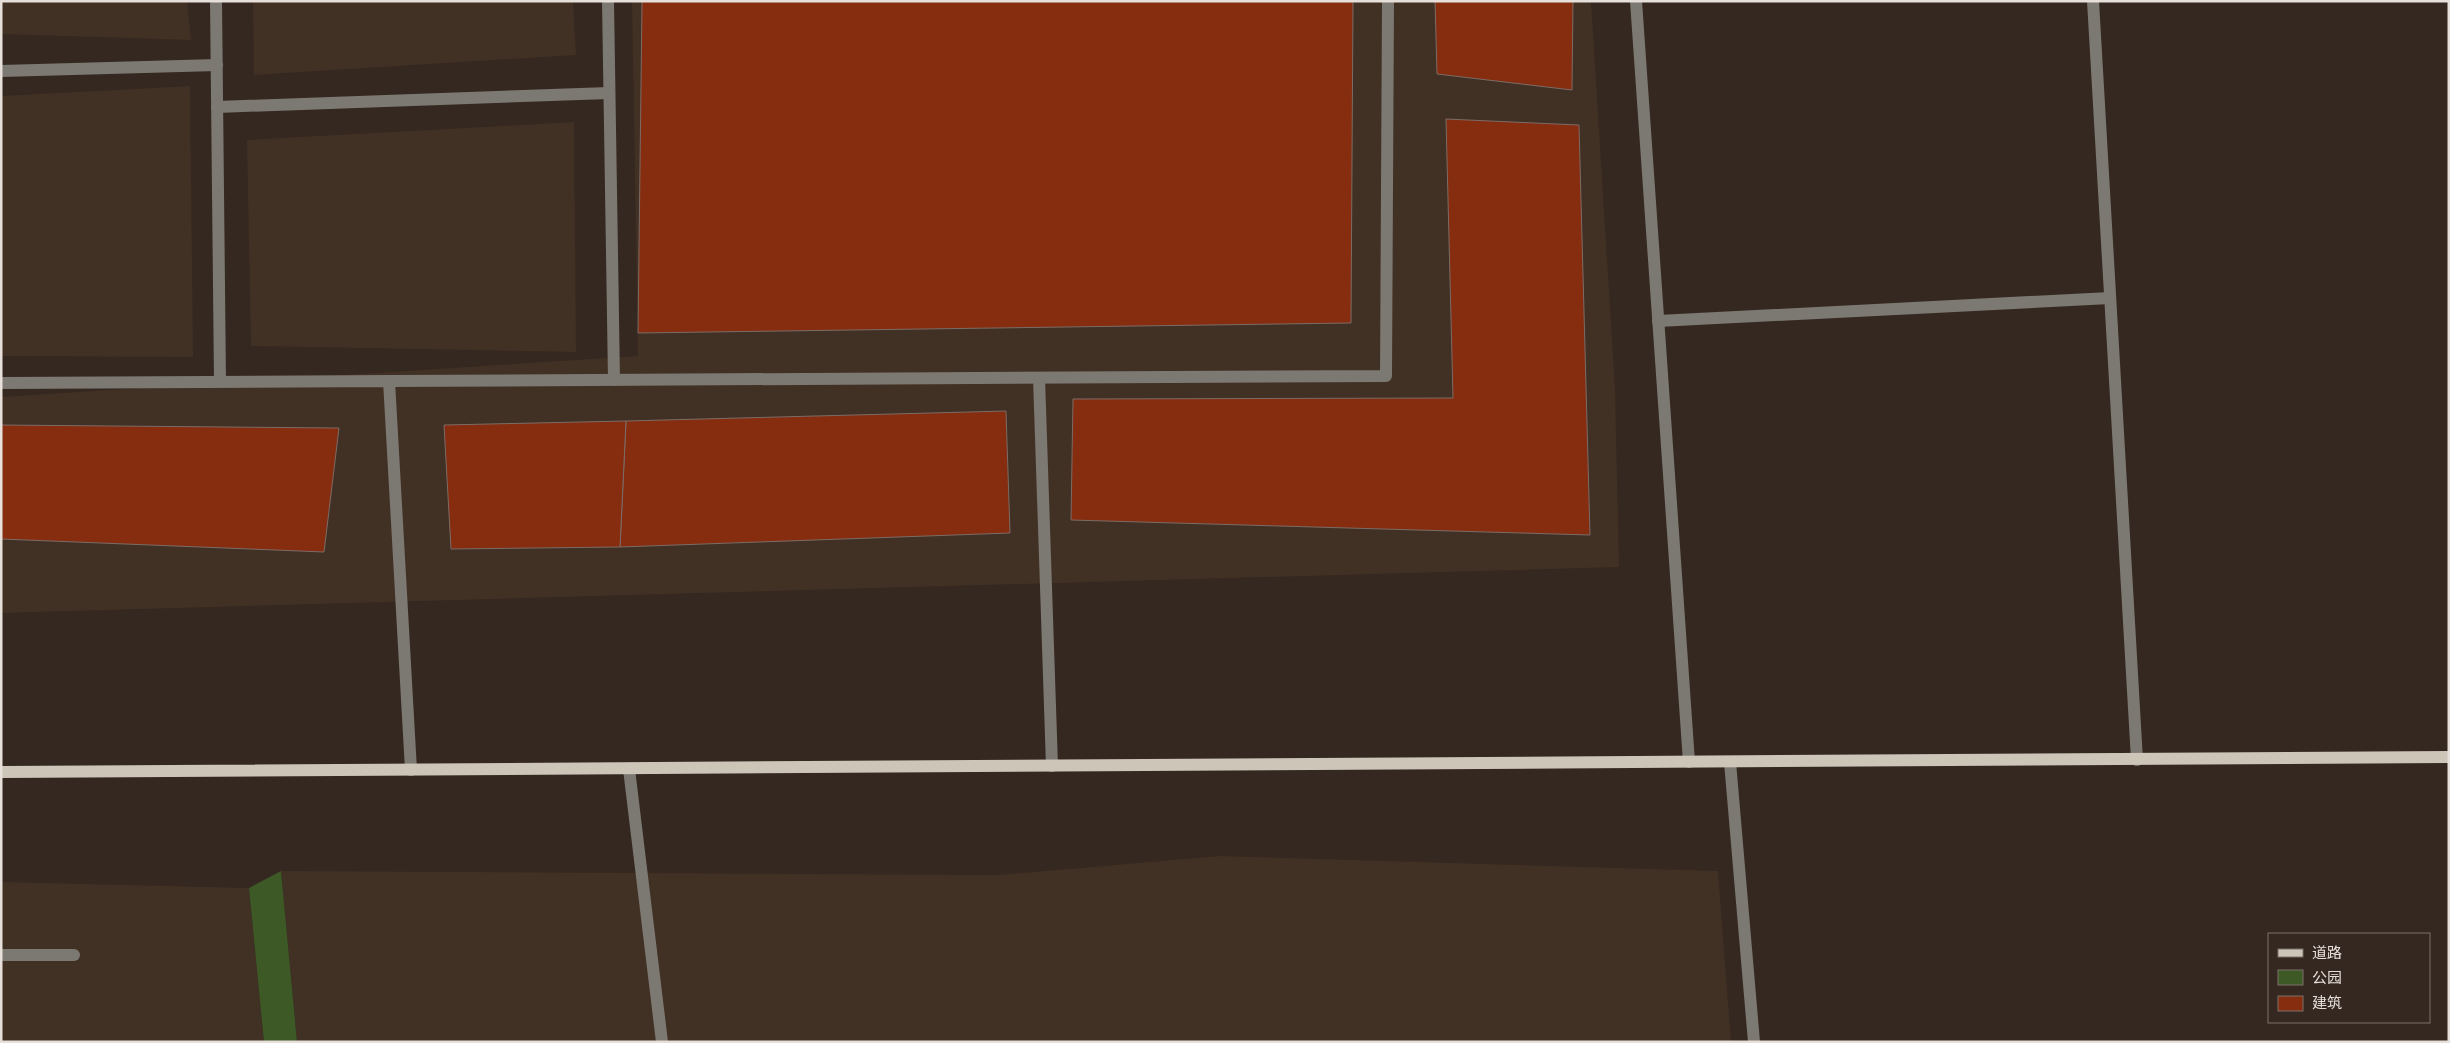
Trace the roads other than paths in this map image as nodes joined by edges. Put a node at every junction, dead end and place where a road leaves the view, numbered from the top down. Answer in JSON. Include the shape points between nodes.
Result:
{"nodes":[{"id":1,"x":216,"y":1,"type":"edge"},
{"id":2,"x":608,"y":1,"type":"edge"},
{"id":3,"x":1388,"y":1,"type":"edge"},
{"id":4,"x":1636,"y":1,"type":"edge"},
{"id":5,"x":2093,"y":1,"type":"edge"},
{"id":6,"x":217,"y":65,"type":"junction"},
{"id":7,"x":1,"y":71,"type":"edge"},
{"id":8,"x":609,"y":93,"type":"junction"},
{"id":9,"x":217,"y":107,"type":"junction"},
{"id":10,"x":2110,"y":298,"type":"junction"},
{"id":11,"x":1658,"y":321,"type":"junction"},
{"id":12,"x":1039,"y":378,"type":"junction"},
{"id":13,"x":614,"y":380,"type":"junction"},
{"id":14,"x":389,"y":381,"type":"junction"},
{"id":15,"x":1,"y":382,"type":"edge"},
{"id":16,"x":220,"y":382,"type":"junction"},
{"id":17,"x":2449,"y":757,"type":"edge"},
{"id":18,"x":2137,"y":760,"type":"junction"},
{"id":19,"x":1689,"y":762,"type":"junction"},
{"id":20,"x":1730,"y":762,"type":"junction"},
{"id":21,"x":1052,"y":766,"type":"junction"},
{"id":22,"x":629,"y":769,"type":"junction"},
{"id":23,"x":411,"y":770,"type":"junction"},
{"id":24,"x":1,"y":772,"type":"edge"},
{"id":25,"x":1,"y":955,"type":"edge"},
{"id":26,"x":74,"y":955,"type":"dead end"},
{"id":27,"x":662,"y":1042,"type":"edge"},
{"id":28,"x":1754,"y":1042,"type":"edge"}],
"edges":[{"from":1,"to":6,"type":"street"},
{"from":2,"to":8,"type":"street"},
{"from":3,"to":12,"type":"street","via":[[1386,376]]},
{"from":4,"to":11,"type":"street"},
{"from":5,"to":10,"type":"street"},
{"from":6,"to":7,"type":"street"},
{"from":6,"to":9,"type":"street"},
{"from":8,"to":9,"type":"street"},
{"from":8,"to":13,"type":"street"},
{"from":9,"to":16,"type":"street"},
{"from":10,"to":11,"type":"street"},
{"from":10,"to":18,"type":"street"},
{"from":11,"to":19,"type":"street"},
{"from":12,"to":13,"type":"street"},
{"from":12,"to":21,"type":"street"},
{"from":13,"to":14,"type":"street"},
{"from":14,"to":16,"type":"street"},
{"from":14,"to":23,"type":"street"},
{"from":15,"to":16,"type":"street"},
{"from":17,"to":18,"type":"main road"},
{"from":18,"to":20,"type":"main road"},
{"from":19,"to":20,"type":"main road"},
{"from":19,"to":21,"type":"main road"},
{"from":20,"to":28,"type":"street"},
{"from":21,"to":22,"type":"main road"},
{"from":22,"to":23,"type":"main road"},
{"from":22,"to":27,"type":"street"},
{"from":23,"to":24,"type":"main road"},
{"from":25,"to":26,"type":"street"}]}
